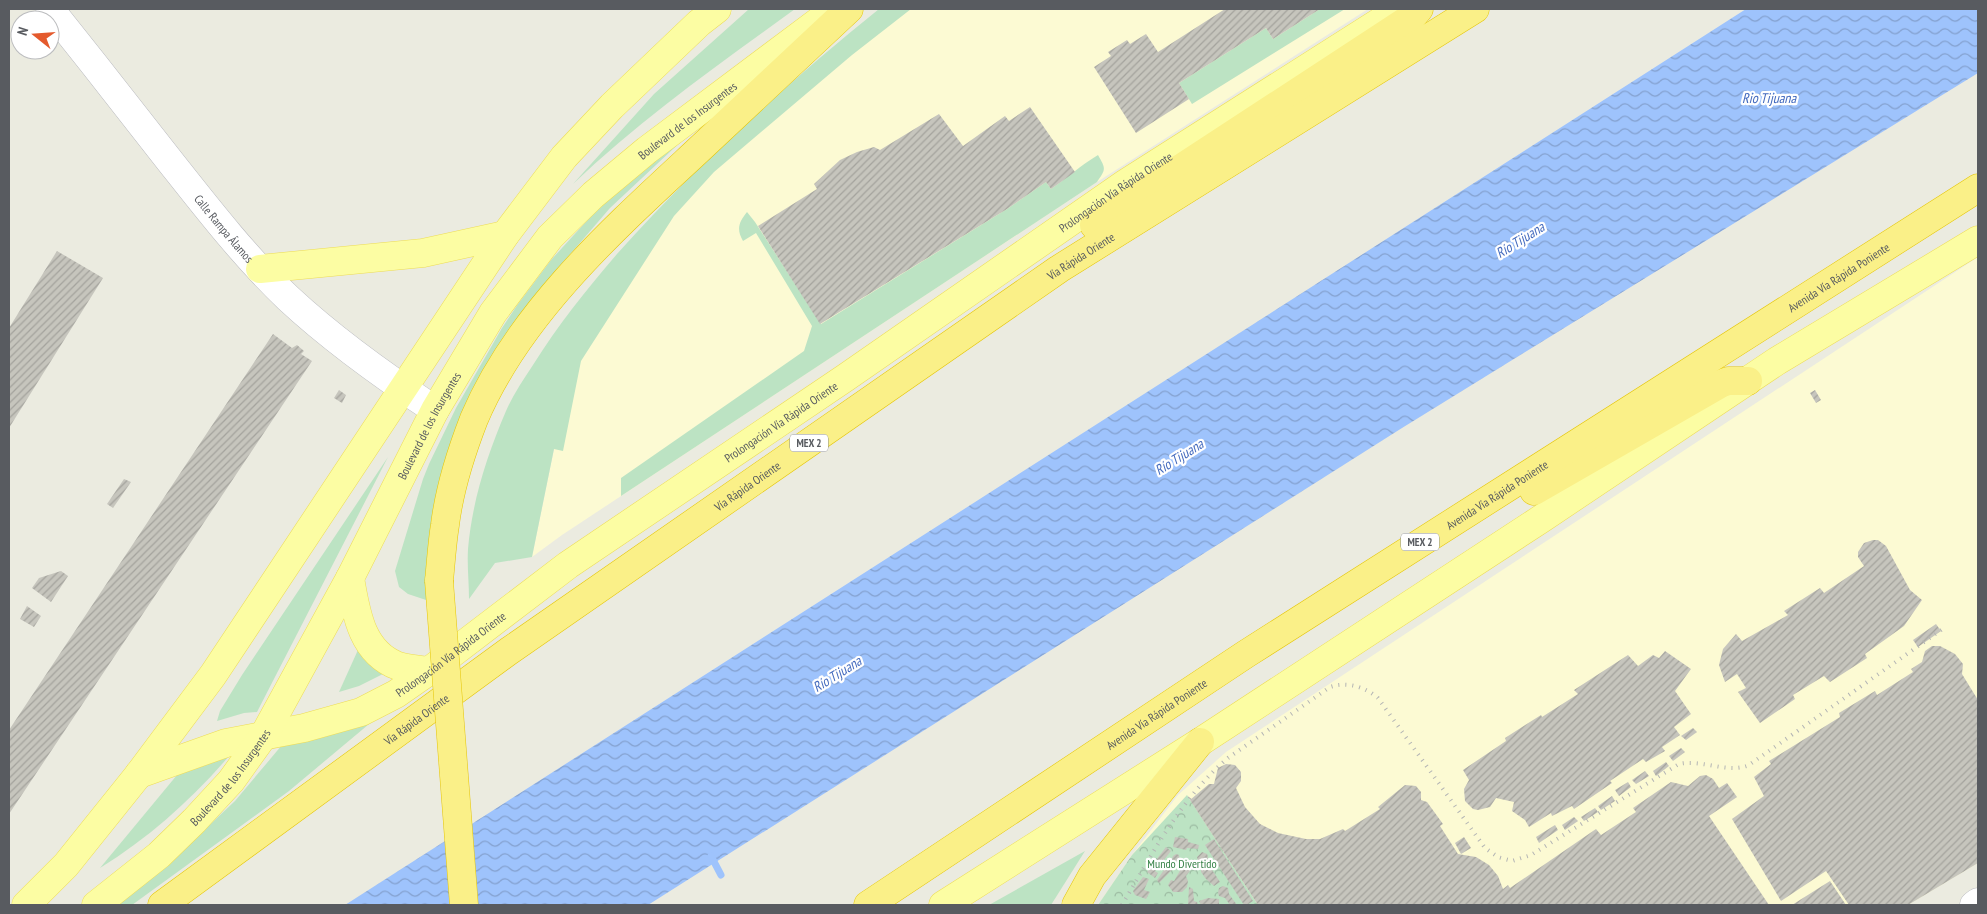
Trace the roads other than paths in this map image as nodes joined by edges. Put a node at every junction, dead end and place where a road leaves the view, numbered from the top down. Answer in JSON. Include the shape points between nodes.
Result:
{"nodes":[{"id":1,"x":50,"y":9,"type":"edge"},
{"id":2,"x":717,"y":9,"type":"edge"},
{"id":3,"x":836,"y":9,"type":"edge"},
{"id":4,"x":849,"y":9,"type":"edge"},
{"id":5,"x":1400,"y":9,"type":"edge"},
{"id":6,"x":1419,"y":9,"type":"edge"},
{"id":7,"x":1475,"y":9,"type":"edge"},
{"id":8,"x":1978,"y":188,"type":"edge"},
{"id":9,"x":505,"y":235,"type":"junction"},
{"id":10,"x":1978,"y":240,"type":"edge"},
{"id":11,"x":260,"y":269,"type":"junction"},
{"id":12,"x":1059,"y":269,"type":"junction"},
{"id":13,"x":1748,"y":382,"type":"junction"},
{"id":14,"x":402,"y":389,"type":"junction"},
{"id":15,"x":435,"y":410,"type":"junction"},
{"id":16,"x":1445,"y":527,"type":"junction"},
{"id":17,"x":350,"y":578,"type":"junction"},
{"id":18,"x":429,"y":671,"type":"junction"},
{"id":19,"x":264,"y":735,"type":"junction"},
{"id":20,"x":1200,"y":742,"type":"junction"},
{"id":21,"x":139,"y":774,"type":"junction"},
{"id":22,"x":1978,"y":902,"type":"edge"},
{"id":23,"x":26,"y":905,"type":"edge"},
{"id":24,"x":96,"y":905,"type":"edge"},
{"id":25,"x":162,"y":905,"type":"edge"},
{"id":26,"x":464,"y":905,"type":"edge"},
{"id":27,"x":868,"y":905,"type":"edge"},
{"id":28,"x":943,"y":905,"type":"edge"},
{"id":29,"x":1076,"y":905,"type":"edge"},
{"id":30,"x":1974,"y":905,"type":"edge"}],
"edges":[{"from":1,"to":11,"type":"street","name":"Calle Rampa Álamos","via":[[225,231]]},
{"from":2,"to":9,"type":"main road","via":[[612,106],[564,157]]},
{"from":3,"to":15,"type":"main road","name":"Boulevard de los Insurgentes","via":[[648,150],[593,195],[550,237],[493,313]]},
{"from":4,"to":26,"type":"highway","bridge":true,"via":[[640,204],[581,264],[530,324],[500,369],[472,428],[445,524],[439,581]]},
{"from":5,"to":18,"type":"main road","name":"Prolongación Vía Rápida Oriente","via":[[1126,183],[568,565]]},
{"from":6,"to":12,"type":"highway","via":[[1412,17],[1095,224]]},
{"from":7,"to":12,"type":"highway","name":"Vía Rápida Oriente","number":"MEX 2"},
{"from":8,"to":16,"type":"highway","name":"Avenida Vía Rápida Poniente","number":"MEX 2"},
{"from":9,"to":11,"type":"main road","via":[[423,253]]},
{"from":9,"to":14,"type":"main road"},
{"from":10,"to":13,"type":"main road","via":[[1794,350]]},
{"from":11,"to":14,"type":"street","name":"Calle Rampa Álamos","via":[[305,313]]},
{"from":12,"to":25,"type":"highway","name":"Vía Rápida Oriente","number":"MEX 2","via":[[509,651]]},
{"from":13,"to":16,"type":"highway","via":[[1720,384],[1470,527]]},
{"from":13,"to":20,"type":"main road"},
{"from":14,"to":15,"type":"street","name":"Calle Rampa Álamos"},
{"from":14,"to":21,"type":"main road","via":[[213,675]]},
{"from":15,"to":17,"type":"main road","name":"Boulevard de los Insurgentes"},
{"from":16,"to":27,"type":"highway","name":"Avenida Vía Rápida Poniente","number":"MEX 2","via":[[1246,654]]},
{"from":17,"to":18,"type":"main road","via":[[359,622],[371,646],[384,659],[399,666]]},
{"from":17,"to":19,"type":"main road","name":"Boulevard de los Insurgentes"},
{"from":18,"to":19,"type":"main road","name":"Prolongación Vía Rápida Oriente","via":[[396,694],[361,712]]},
{"from":19,"to":21,"type":"main road","name":"Prolongación Vía Rápida Oriente","via":[[226,743]]},
{"from":19,"to":24,"type":"main road","name":"Boulevard de los Insurgentes","via":[[231,781],[194,821],[159,855]]},
{"from":20,"to":28,"type":"main road"},
{"from":20,"to":29,"type":"highway","via":[[1092,876]]},
{"from":21,"to":23,"type":"main road","via":[[66,864]]},
{"from":22,"to":30,"type":"street"}]}
